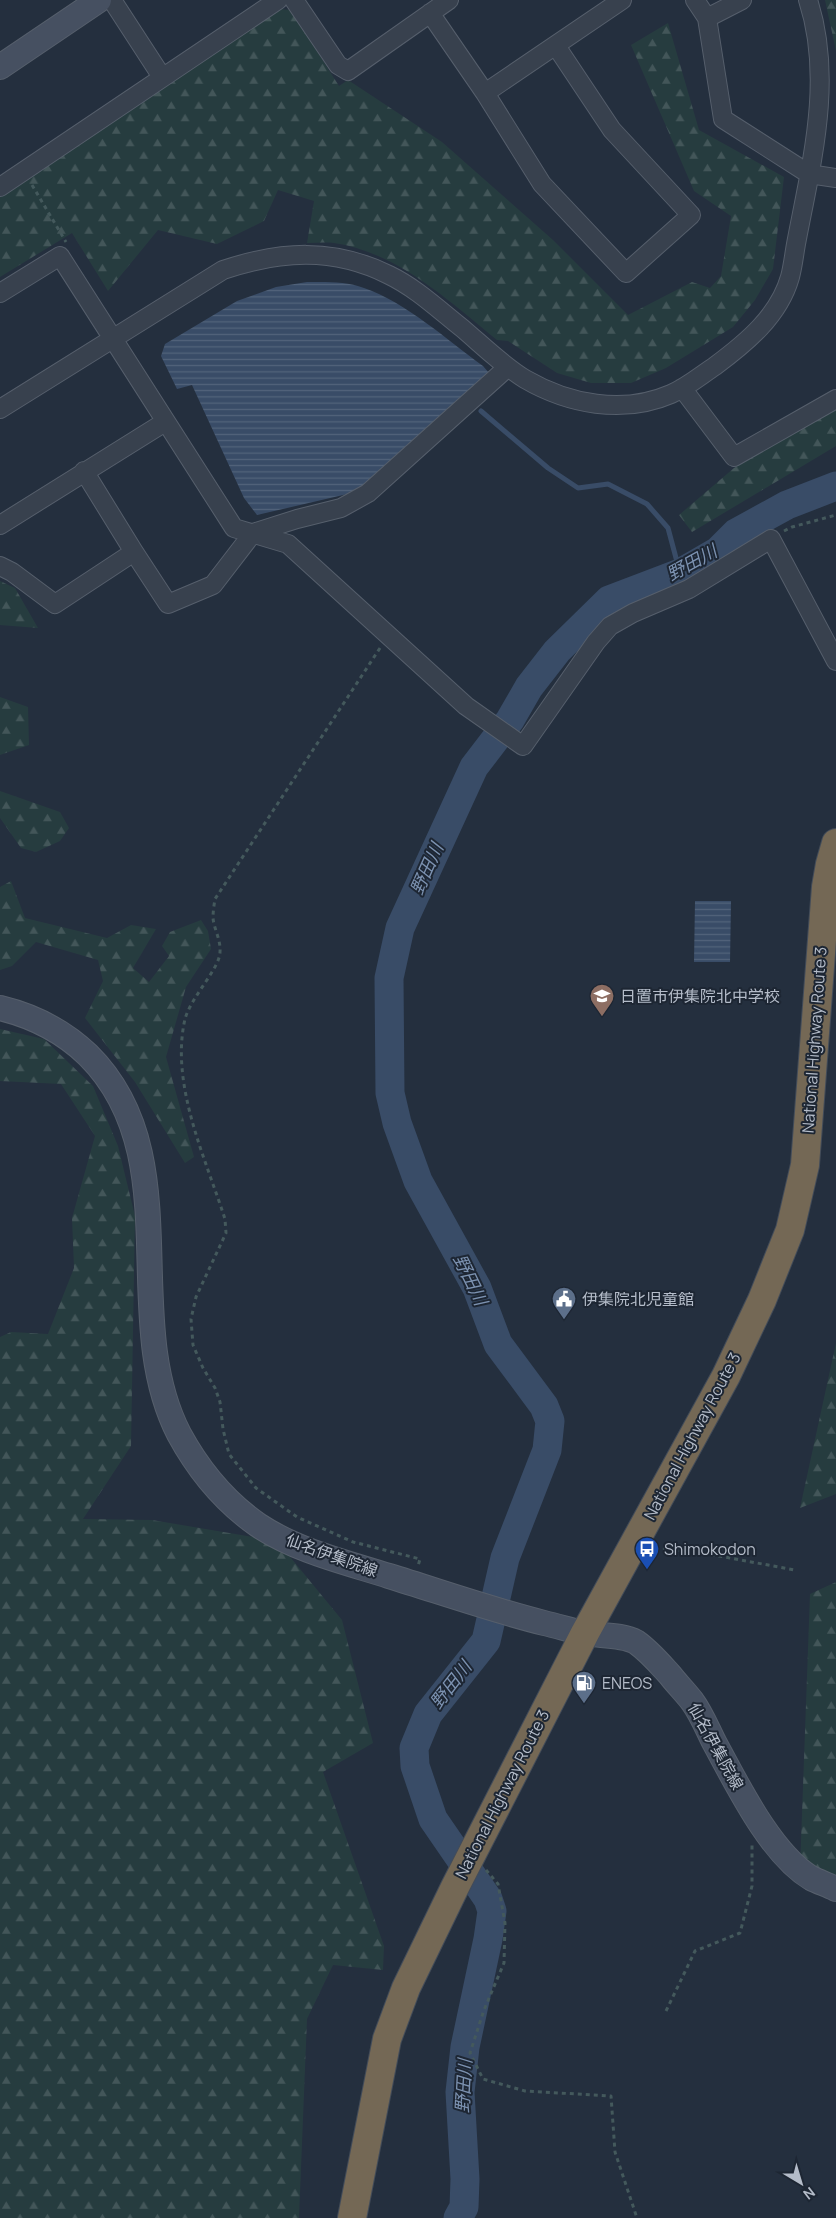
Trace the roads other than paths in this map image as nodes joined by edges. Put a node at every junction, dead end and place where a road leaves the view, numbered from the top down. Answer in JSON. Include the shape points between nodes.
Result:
{"nodes":[{"id":1,"x":99,"y":0,"type":"edge"},
{"id":2,"x":112,"y":0,"type":"edge"},
{"id":3,"x":278,"y":0,"type":"edge"},
{"id":4,"x":294,"y":0,"type":"edge"},
{"id":5,"x":449,"y":0,"type":"edge"},
{"id":6,"x":622,"y":0,"type":"edge"},
{"id":7,"x":695,"y":0,"type":"edge"},
{"id":8,"x":742,"y":0,"type":"edge"},
{"id":9,"x":808,"y":0,"type":"edge"},
{"id":10,"x":430,"y":14,"type":"junction"},
{"id":11,"x":707,"y":18,"type":"junction"},
{"id":12,"x":556,"y":46,"type":"junction"},
{"id":13,"x":0,"y":67,"type":"edge"},
{"id":14,"x":162,"y":77,"type":"junction"},
{"id":15,"x":485,"y":93,"type":"junction"},
{"id":16,"x":809,"y":174,"type":"junction"},
{"id":17,"x":836,"y":178,"type":"edge"},
{"id":18,"x":0,"y":187,"type":"edge"},
{"id":19,"x":0,"y":293,"type":"edge"},
{"id":20,"x":114,"y":338,"type":"junction"},
{"id":21,"x":508,"y":367,"type":"junction"},
{"id":22,"x":682,"y":388,"type":"junction"},
{"id":23,"x":836,"y":399,"type":"edge"},
{"id":24,"x":0,"y":409,"type":"edge"},
{"id":25,"x":165,"y":422,"type":"junction"},
{"id":26,"x":84,"y":471,"type":"junction"},
{"id":27,"x":0,"y":524,"type":"edge"},
{"id":28,"x":253,"y":534,"type":"junction"},
{"id":29,"x":134,"y":552,"type":"junction"},
{"id":30,"x":0,"y":566,"type":"edge"},
{"id":31,"x":836,"y":661,"type":"edge"},
{"id":32,"x":836,"y":843,"type":"edge"},
{"id":33,"x":0,"y":1008,"type":"edge"},
{"id":34,"x":585,"y":1633,"type":"junction"},
{"id":35,"x":836,"y":1889,"type":"edge"},
{"id":36,"x":352,"y":2218,"type":"edge"}],
"edges":[{"from":1,"to":13,"type":"main road"},
{"from":2,"to":14,"type":"street"},
{"from":3,"to":14,"type":"street"},
{"from":4,"to":10,"type":"street","via":[[338,65],[348,71]]},
{"from":5,"to":10,"type":"street"},
{"from":6,"to":12,"type":"street"},
{"from":7,"to":11,"type":"street"},
{"from":8,"to":11,"type":"street"},
{"from":9,"to":16,"type":"street","via":[[819,52],[820,77],[818,119]]},
{"from":10,"to":15,"type":"street"},
{"from":11,"to":16,"type":"street","via":[[723,119]]},
{"from":12,"to":15,"type":"street"},
{"from":12,"to":15,"type":"street","via":[[612,130],[691,215],[626,273],[542,184]]},
{"from":14,"to":18,"type":"street"},
{"from":16,"to":17,"type":"street"},
{"from":16,"to":22,"type":"street","via":[[790,278],[770,318],[734,352]]},
{"from":19,"to":20,"type":"street","via":[[60,256]]},
{"from":20,"to":21,"type":"street","via":[[223,270],[250,261],[320,254],[353,261],[388,275],[417,292]]},
{"from":20,"to":24,"type":"street"},
{"from":20,"to":25,"type":"street"},
{"from":21,"to":22,"type":"street","via":[[571,400],[598,404],[625,405],[656,399]]},
{"from":21,"to":28,"type":"street","via":[[368,493],[341,508]]},
{"from":22,"to":23,"type":"street","via":[[734,457]]},
{"from":25,"to":26,"type":"street"},
{"from":25,"to":28,"type":"street","via":[[234,528]]},
{"from":26,"to":27,"type":"street"},
{"from":26,"to":29,"type":"street"},
{"from":28,"to":29,"type":"street","via":[[213,585],[168,604]]},
{"from":28,"to":31,"type":"street","via":[[288,544],[466,706],[523,746],[610,626],[689,588],[770,539]]},
{"from":29,"to":30,"type":"street","via":[[55,604]]},
{"from":32,"to":34,"type":"highway","name":"National Highway Route 3","via":[[826,887],[805,1164],[790,1230],[744,1338]]},
{"from":33,"to":34,"type":"main road","name":"仙名伊集院線","via":[[43,1023],[82,1049],[107,1077],[126,1110],[145,1179],[154,1337],[165,1400],[190,1453],[223,1495],[260,1526],[315,1552],[510,1614]]},
{"from":34,"to":35,"type":"main road","name":"仙名伊集院線","via":[[633,1640],[653,1656],[693,1702],[753,1813],[790,1860],[810,1877]]},
{"from":34,"to":36,"type":"highway","name":"National Highway Route 3","via":[[406,1988],[388,2039]]}]}
